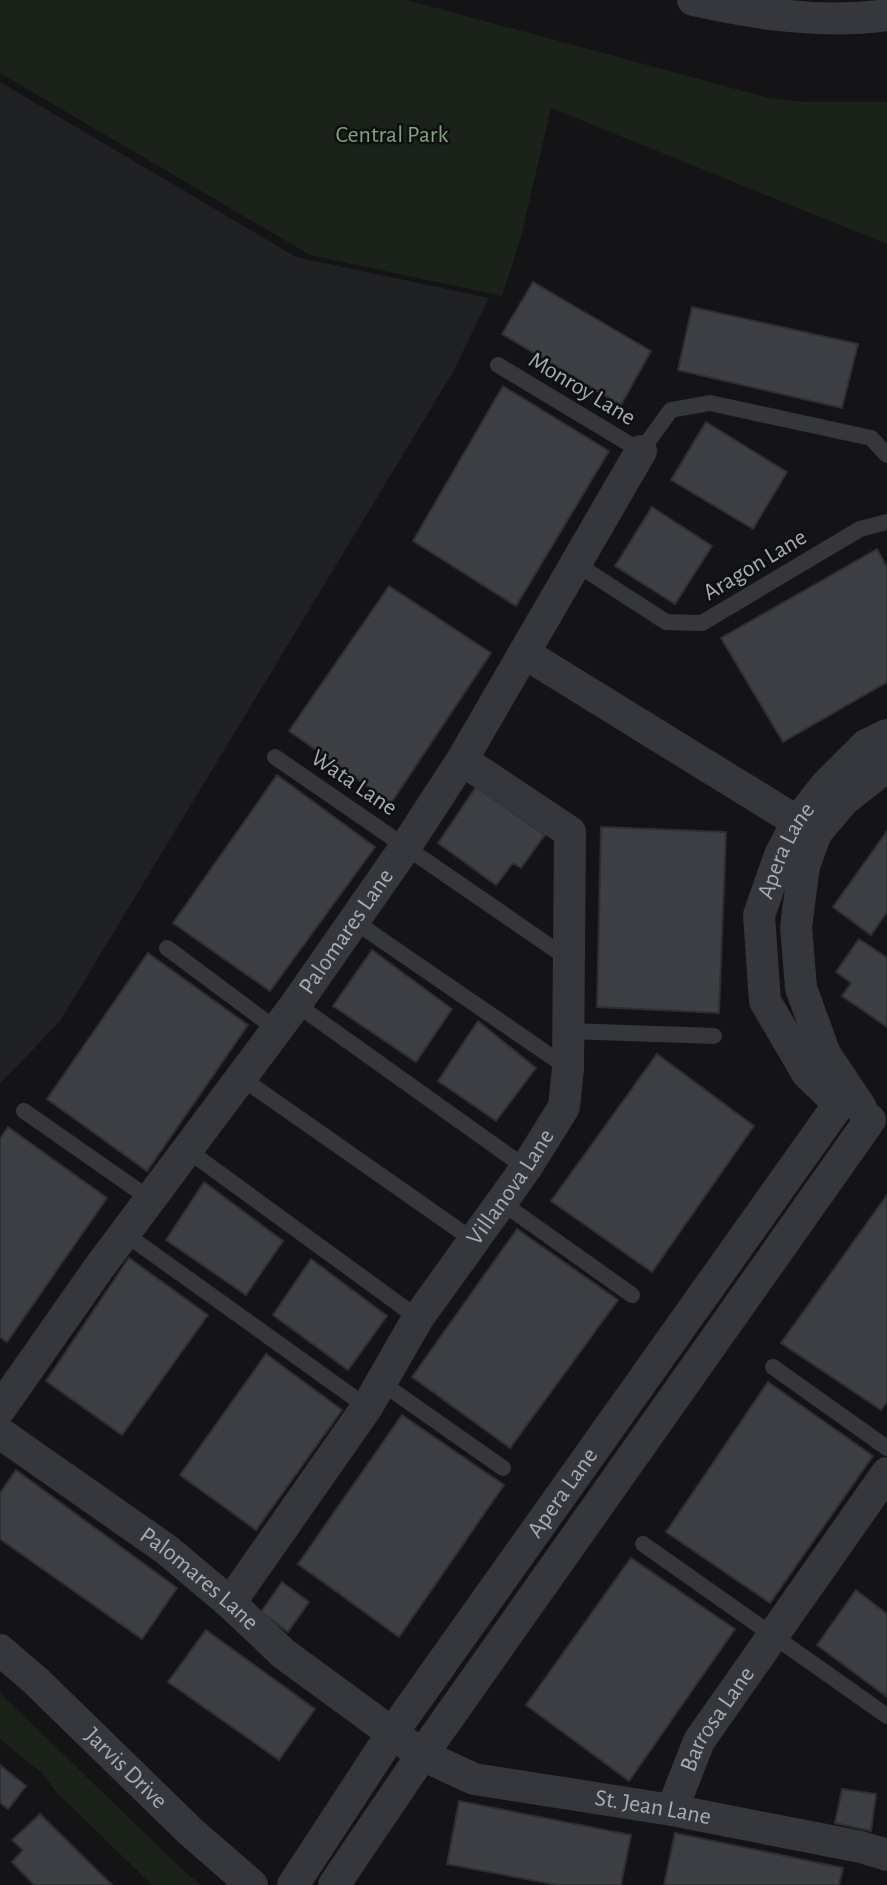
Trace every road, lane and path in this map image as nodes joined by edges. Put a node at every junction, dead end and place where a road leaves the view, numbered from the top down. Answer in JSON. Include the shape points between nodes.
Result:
{"nodes":[{"id":1,"x":693,"y":0,"type":"edge"},
{"id":2,"x":887,"y":15,"type":"edge"},
{"id":3,"x":498,"y":365,"type":"dead end"},
{"id":4,"x":641,"y":452,"type":"junction"},
{"id":5,"x":887,"y":455,"type":"edge"},
{"id":6,"x":887,"y":522,"type":"edge"},
{"id":7,"x":575,"y":563,"type":"junction"},
{"id":8,"x":524,"y":653,"type":"junction"},
{"id":9,"x":887,"y":736,"type":"edge"},
{"id":10,"x":275,"y":757,"type":"dead end"},
{"id":11,"x":462,"y":760,"type":"junction"},
{"id":12,"x":887,"y":766,"type":"edge"},
{"id":13,"x":806,"y":828,"type":"junction"},
{"id":14,"x":406,"y":846,"type":"junction"},
{"id":15,"x":354,"y":921,"type":"junction"},
{"id":16,"x":167,"y":948,"type":"dead end"},
{"id":17,"x":567,"y":958,"type":"junction"},
{"id":18,"x":296,"y":1004,"type":"junction"},
{"id":19,"x":276,"y":1028,"type":"junction"},
{"id":20,"x":569,"y":1031,"type":"junction"},
{"id":21,"x":714,"y":1036,"type":"dead end"},
{"id":22,"x":568,"y":1068,"type":"junction"},
{"id":23,"x":240,"y":1077,"type":"junction"},
{"id":24,"x":839,"y":1104,"type":"junction"},
{"id":25,"x":24,"y":1111,"type":"dead end"},
{"id":26,"x":879,"y":1125,"type":"edge"},
{"id":27,"x":186,"y":1149,"type":"junction"},
{"id":28,"x":526,"y":1168,"type":"junction"},
{"id":29,"x":150,"y":1199,"type":"junction"},
{"id":30,"x":500,"y":1202,"type":"junction"},
{"id":31,"x":124,"y":1233,"type":"junction"},
{"id":32,"x":473,"y":1240,"type":"junction"},
{"id":33,"x":632,"y":1295,"type":"dead end"},
{"id":34,"x":418,"y":1318,"type":"junction"},
{"id":35,"x":773,"y":1367,"type":"dead end"},
{"id":36,"x":373,"y":1394,"type":"junction"},
{"id":37,"x":0,"y":1409,"type":"edge"},
{"id":38,"x":0,"y":1433,"type":"edge"},
{"id":39,"x":503,"y":1468,"type":"dead end"},
{"id":40,"x":887,"y":1469,"type":"edge"},
{"id":41,"x":643,"y":1544,"type":"dead end"},
{"id":42,"x":230,"y":1603,"type":"junction"},
{"id":43,"x":773,"y":1634,"type":"junction"},
{"id":44,"x":0,"y":1650,"type":"edge"},
{"id":45,"x":887,"y":1716,"type":"edge"},
{"id":46,"x":393,"y":1732,"type":"junction"},
{"id":47,"x":422,"y":1755,"type":"junction"},
{"id":48,"x":672,"y":1810,"type":"junction"},
{"id":49,"x":887,"y":1855,"type":"edge"},
{"id":50,"x":252,"y":1885,"type":"edge"},
{"id":51,"x":293,"y":1885,"type":"edge"},
{"id":52,"x":334,"y":1885,"type":"edge"}],
"edges":[{"from":1,"to":2,"type":"street","via":[[752,13],[855,20]]},
{"from":3,"to":4,"type":"lane","name":"Monroy Lane"},
{"from":4,"to":5,"type":"lane","via":[[671,410],[710,402],[871,438]]},
{"from":4,"to":7,"type":"street","name":"Palomares Lane"},
{"from":6,"to":7,"type":"lane","name":"Aragon Lane","via":[[860,529],[702,623],[666,621]]},
{"from":7,"to":8,"type":"street","name":"Palomares Lane"},
{"from":8,"to":11,"type":"street","name":"Palomares Lane"},
{"from":8,"to":13,"type":"street"},
{"from":9,"to":13,"type":"street","name":"Apera Lane","via":[[866,745],[827,784]]},
{"from":10,"to":14,"type":"lane","name":"Wata Lane"},
{"from":11,"to":14,"type":"street","name":"Palomares Lane"},
{"from":11,"to":17,"type":"street","name":"Villanova Lane","via":[[570,831]]},
{"from":12,"to":13,"type":"street","name":"Apera Lane"},
{"from":13,"to":24,"type":"street","name":"Apera Lane","via":[[780,855],[759,915],[765,1001],[807,1073]]},
{"from":13,"to":26,"type":"street","name":"Apera Lane","via":[[796,927],[801,988],[825,1054]]},
{"from":14,"to":15,"type":"street","name":"Palomares Lane"},
{"from":14,"to":17,"type":"lane","name":"Wata Lane"},
{"from":15,"to":18,"type":"street","name":"Palomares Lane"},
{"from":15,"to":22,"type":"lane"},
{"from":16,"to":19,"type":"lane"},
{"from":17,"to":20,"type":"street","name":"Villanova Lane"},
{"from":18,"to":19,"type":"street","name":"Palomares Lane"},
{"from":18,"to":28,"type":"lane"},
{"from":19,"to":23,"type":"street","name":"Palomares Lane"},
{"from":20,"to":21,"type":"lane"},
{"from":20,"to":22,"type":"street","name":"Villanova Lane"},
{"from":22,"to":28,"type":"street","name":"Villanova Lane","via":[[564,1107]]},
{"from":23,"to":27,"type":"street","name":"Palomares Lane"},
{"from":23,"to":32,"type":"lane"},
{"from":24,"to":26,"type":"street","name":"Apera Lane"},
{"from":24,"to":46,"type":"street","name":"Apera Lane"},
{"from":25,"to":29,"type":"lane"},
{"from":26,"to":47,"type":"street","name":"Apera Lane"},
{"from":27,"to":29,"type":"street","name":"Palomares Lane"},
{"from":27,"to":34,"type":"lane"},
{"from":28,"to":30,"type":"street","name":"Villanova Lane"},
{"from":29,"to":31,"type":"street","name":"Palomares Lane"},
{"from":30,"to":32,"type":"street","name":"Villanova Lane"},
{"from":30,"to":33,"type":"lane"},
{"from":31,"to":36,"type":"lane"},
{"from":31,"to":37,"type":"street","name":"Palomares Lane"},
{"from":32,"to":34,"type":"street","name":"Villanova Lane"},
{"from":34,"to":36,"type":"street","name":"Villanova Lane"},
{"from":35,"to":40,"type":"lane"},
{"from":36,"to":39,"type":"lane"},
{"from":36,"to":42,"type":"street","name":"Villanova Lane"},
{"from":38,"to":42,"type":"street","name":"Palomares Lane","via":[[167,1550]]},
{"from":40,"to":43,"type":"street","name":"Barrosa Lane"},
{"from":41,"to":43,"type":"lane"},
{"from":42,"to":46,"type":"street","name":"Palomares Lane","via":[[284,1654]]},
{"from":43,"to":45,"type":"lane"},
{"from":43,"to":48,"type":"street","name":"Barrosa Lane","via":[[699,1741]]},
{"from":44,"to":50,"type":"street","name":"Jarvis Drive"},
{"from":46,"to":47,"type":"street","name":"Palomares Lane"},
{"from":46,"to":51,"type":"street","name":"Apera Lane"},
{"from":47,"to":48,"type":"street","name":"St. Jean Lane","via":[[474,1779]]},
{"from":47,"to":52,"type":"street","name":"Apera Lane"},
{"from":48,"to":49,"type":"street","name":"St. Jean Lane"}]}
